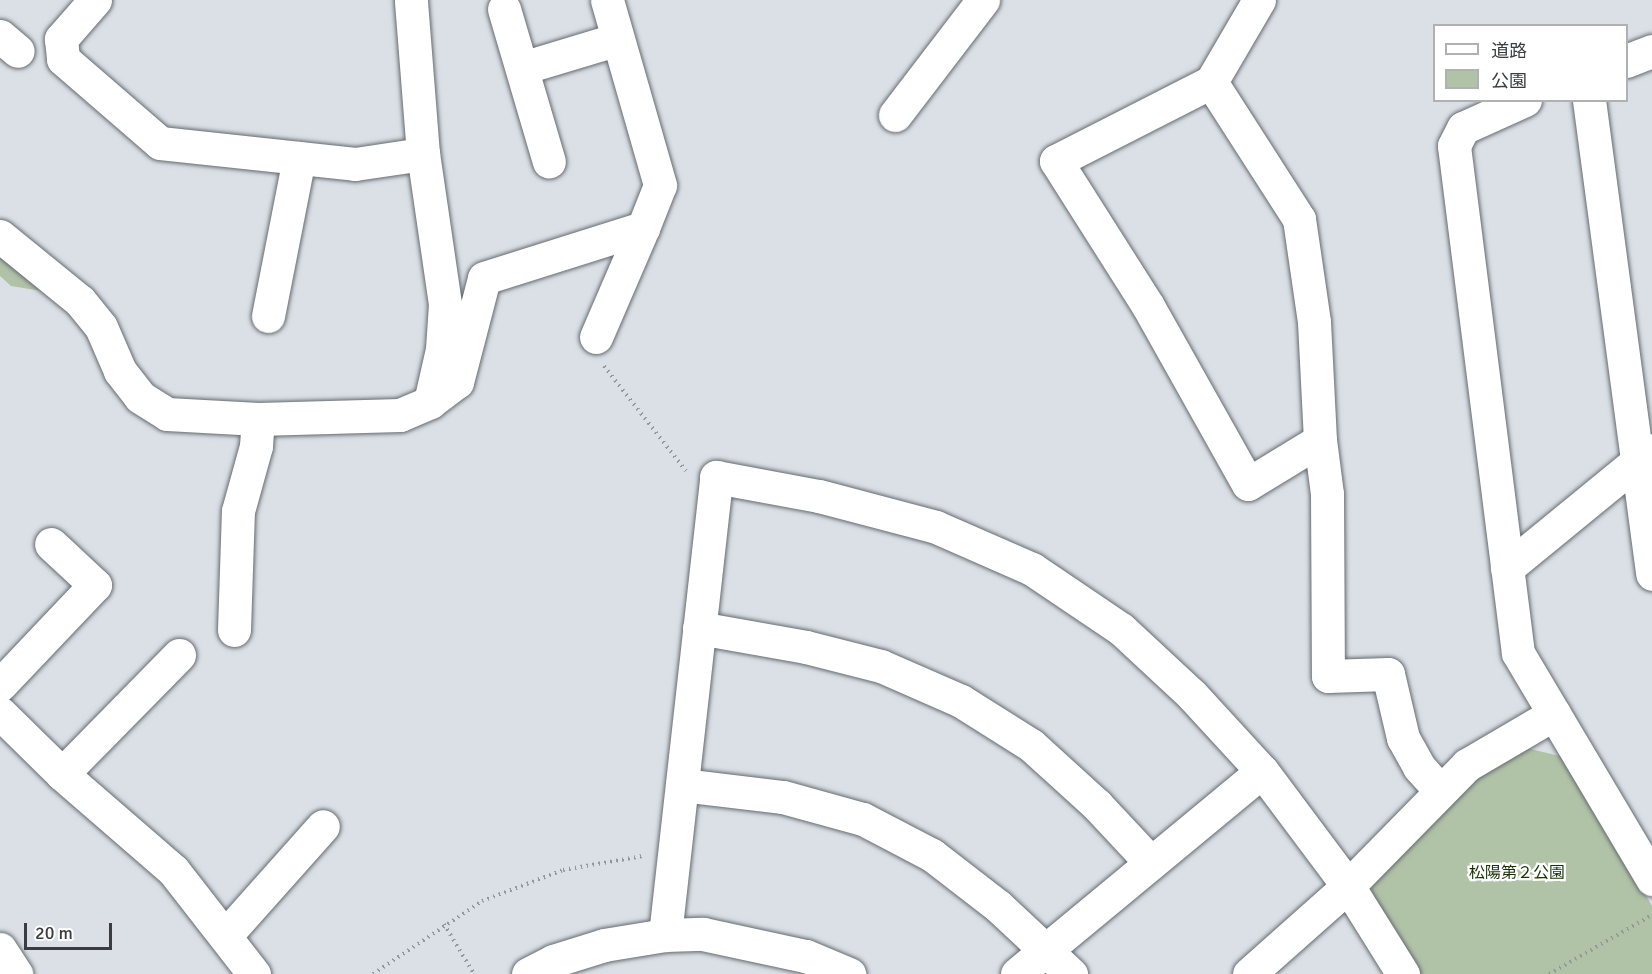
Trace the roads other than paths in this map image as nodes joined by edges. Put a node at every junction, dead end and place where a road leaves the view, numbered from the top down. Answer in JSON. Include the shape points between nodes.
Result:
{"nodes":[{"id":1,"x":95,"y":0,"type":"edge"},
{"id":2,"x":411,"y":0,"type":"edge"},
{"id":3,"x":607,"y":0,"type":"edge"},
{"id":4,"x":982,"y":0,"type":"edge"},
{"id":5,"x":1259,"y":0,"type":"edge"},
{"id":6,"x":504,"y":9,"type":"dead end"},
{"id":7,"x":618,"y":39,"type":"junction"},
{"id":8,"x":1652,"y":51,"type":"edge"},
{"id":9,"x":1628,"y":60,"type":"edge"},
{"id":10,"x":522,"y":68,"type":"junction"},
{"id":11,"x":1210,"y":82,"type":"junction"},
{"id":12,"x":1521,"y":102,"type":"edge"},
{"id":13,"x":1589,"y":102,"type":"edge"},
{"id":14,"x":895,"y":115,"type":"dead end"},
{"id":15,"x":423,"y":154,"type":"junction"},
{"id":16,"x":298,"y":159,"type":"junction"},
{"id":17,"x":549,"y":162,"type":"dead end"},
{"id":18,"x":643,"y":228,"type":"junction"},
{"id":19,"x":0,"y":236,"type":"edge"},
{"id":20,"x":268,"y":315,"type":"dead end"},
{"id":21,"x":596,"y":337,"type":"dead end"},
{"id":22,"x":430,"y":402,"type":"junction"},
{"id":23,"x":258,"y":419,"type":"junction"},
{"id":24,"x":1320,"y":440,"type":"junction"},
{"id":25,"x":1644,"y":456,"type":"edge"},
{"id":26,"x":51,"y":544,"type":"dead end"},
{"id":27,"x":1507,"y":568,"type":"junction"},
{"id":28,"x":1652,"y":574,"type":"edge"},
{"id":29,"x":699,"y":628,"type":"junction"},
{"id":30,"x":234,"y":630,"type":"dead end"},
{"id":31,"x":179,"y":656,"type":"dead end"},
{"id":32,"x":0,"y":685,"type":"edge"},
{"id":33,"x":0,"y":713,"type":"edge"},
{"id":34,"x":1554,"y":714,"type":"junction"},
{"id":35,"x":1262,"y":771,"type":"junction"},
{"id":36,"x":62,"y":774,"type":"junction"},
{"id":37,"x":681,"y":785,"type":"junction"},
{"id":38,"x":1440,"y":790,"type":"junction"},
{"id":39,"x":323,"y":826,"type":"dead end"},
{"id":40,"x":1151,"y":863,"type":"junction"},
{"id":41,"x":1652,"y":879,"type":"edge"},
{"id":42,"x":1348,"y":886,"type":"junction"},
{"id":43,"x":665,"y":935,"type":"junction"},
{"id":44,"x":225,"y":936,"type":"junction"},
{"id":45,"x":0,"y":950,"type":"edge"},
{"id":46,"x":1045,"y":951,"type":"junction"},
{"id":47,"x":16,"y":974,"type":"edge"},
{"id":48,"x":254,"y":974,"type":"edge"},
{"id":49,"x":528,"y":974,"type":"edge"},
{"id":50,"x":849,"y":974,"type":"edge"},
{"id":51,"x":1017,"y":974,"type":"edge"},
{"id":52,"x":1071,"y":974,"type":"edge"},
{"id":53,"x":1248,"y":974,"type":"edge"},
{"id":54,"x":1403,"y":974,"type":"edge"}],
"edges":[{"from":1,"to":16,"type":"street","via":[[61,39],[63,59],[160,143]]},
{"from":2,"to":15,"type":"street"},
{"from":3,"to":7,"type":"street"},
{"from":4,"to":14,"type":"street"},
{"from":5,"to":11,"type":"street"},
{"from":6,"to":10,"type":"street"},
{"from":7,"to":10,"type":"street"},
{"from":7,"to":18,"type":"street","via":[[660,185]]},
{"from":8,"to":9,"type":"street"},
{"from":10,"to":17,"type":"street"},
{"from":11,"to":24,"type":"street","via":[[1299,219],[1314,322]]},
{"from":11,"to":24,"type":"street","via":[[1056,160],[1148,306],[1248,484]]},
{"from":12,"to":27,"type":"street","via":[[1463,128],[1454,146]]},
{"from":13,"to":25,"type":"street"},
{"from":15,"to":16,"type":"street","via":[[355,165]]},
{"from":15,"to":22,"type":"street","via":[[445,304],[442,349]]},
{"from":16,"to":20,"type":"street"},
{"from":18,"to":21,"type":"street"},
{"from":18,"to":22,"type":"street","via":[[484,278],[457,382]]},
{"from":19,"to":23,"type":"street","via":[[80,301],[101,327],[120,371],[140,398],[167,414]]},
{"from":22,"to":23,"type":"street","via":[[400,415]]},
{"from":23,"to":30,"type":"street","via":[[256,446],[238,511]]},
{"from":24,"to":38,"type":"street","via":[[1327,494],[1328,676],[1388,674],[1403,738],[1419,767]]},
{"from":25,"to":27,"type":"street"},
{"from":25,"to":28,"type":"street"},
{"from":26,"to":32,"type":"street","via":[[95,585]]},
{"from":27,"to":34,"type":"street","via":[[1518,653]]},
{"from":29,"to":35,"type":"street","via":[[716,477],[819,496],[936,526],[1032,569],[1121,629],[1192,695]]},
{"from":29,"to":37,"type":"street"},
{"from":29,"to":40,"type":"street","via":[[806,647],[881,666],[961,701],[1031,745],[1097,805]]},
{"from":31,"to":36,"type":"street"},
{"from":33,"to":36,"type":"street"},
{"from":34,"to":38,"type":"street","via":[[1467,765]]},
{"from":34,"to":41,"type":"street"},
{"from":35,"to":40,"type":"street"},
{"from":35,"to":42,"type":"street"},
{"from":36,"to":44,"type":"street","via":[[173,870]]},
{"from":37,"to":43,"type":"street"},
{"from":37,"to":46,"type":"street","via":[[783,797],[863,819],[932,855],[998,906]]},
{"from":38,"to":42,"type":"street"},
{"from":39,"to":44,"type":"street"},
{"from":40,"to":46,"type":"street"},
{"from":42,"to":53,"type":"street"},
{"from":42,"to":54,"type":"street"},
{"from":43,"to":49,"type":"street","via":[[604,945],[553,961]]},
{"from":43,"to":50,"type":"street","via":[[703,934],[755,942],[806,956]]},
{"from":44,"to":48,"type":"street"},
{"from":45,"to":47,"type":"street"},
{"from":46,"to":51,"type":"street"},
{"from":46,"to":52,"type":"street"}]}
